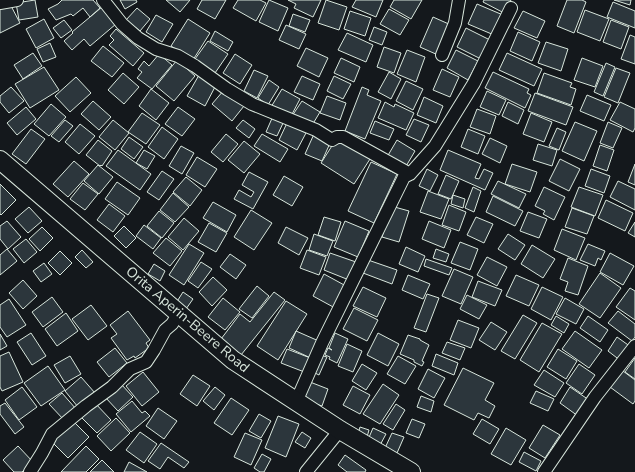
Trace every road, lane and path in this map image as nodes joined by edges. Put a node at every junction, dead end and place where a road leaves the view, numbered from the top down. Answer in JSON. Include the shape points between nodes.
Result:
{"nodes":[{"id":1,"x":17,"y":0,"type":"edge"},
{"id":2,"x":103,"y":0,"type":"edge"},
{"id":3,"x":459,"y":0,"type":"edge"},
{"id":4,"x":0,"y":3,"type":"edge"},
{"id":5,"x":511,"y":8,"type":"dead end"},
{"id":6,"x":442,"y":55,"type":"dead end"},
{"id":7,"x":0,"y":160,"type":"edge"},
{"id":8,"x":410,"y":174,"type":"junction"},
{"id":9,"x":179,"y":313,"type":"junction"},
{"id":10,"x":635,"y":346,"type":"edge"},
{"id":11,"x":296,"y":402,"type":"junction"},
{"id":12,"x":340,"y":430,"type":"junction"},
{"id":13,"x":30,"y":472,"type":"edge"},
{"id":14,"x":306,"y":472,"type":"edge"},
{"id":15,"x":411,"y":472,"type":"edge"},
{"id":16,"x":544,"y":472,"type":"edge"}],
"edges":[{"from":1,"to":4,"type":"street"},
{"from":2,"to":8,"type":"street","via":[[122,24],[138,38],[156,49],[178,56],[252,104],[316,130],[332,140],[343,137]]},
{"from":3,"to":6,"type":"street","via":[[455,23]]},
{"from":5,"to":8,"type":"street","via":[[474,83],[435,146]]},
{"from":7,"to":9,"type":"main road","name":"Orita Aperin-Beere Road"},
{"from":8,"to":11,"type":"street","via":[[404,177]]},
{"from":9,"to":11,"type":"main road","name":"Orita Aperin-Beere Road","via":[[234,360]]},
{"from":9,"to":13,"type":"street","via":[[165,330],[146,362],[130,369],[112,387],[52,434]]},
{"from":10,"to":16,"type":"street","via":[[595,397]]},
{"from":11,"to":12,"type":"main road","name":"Orita Aperin-Beere Road"},
{"from":12,"to":14,"type":"street"},
{"from":12,"to":15,"type":"main road","name":"Orita Aperin-Beere Road"}]}
